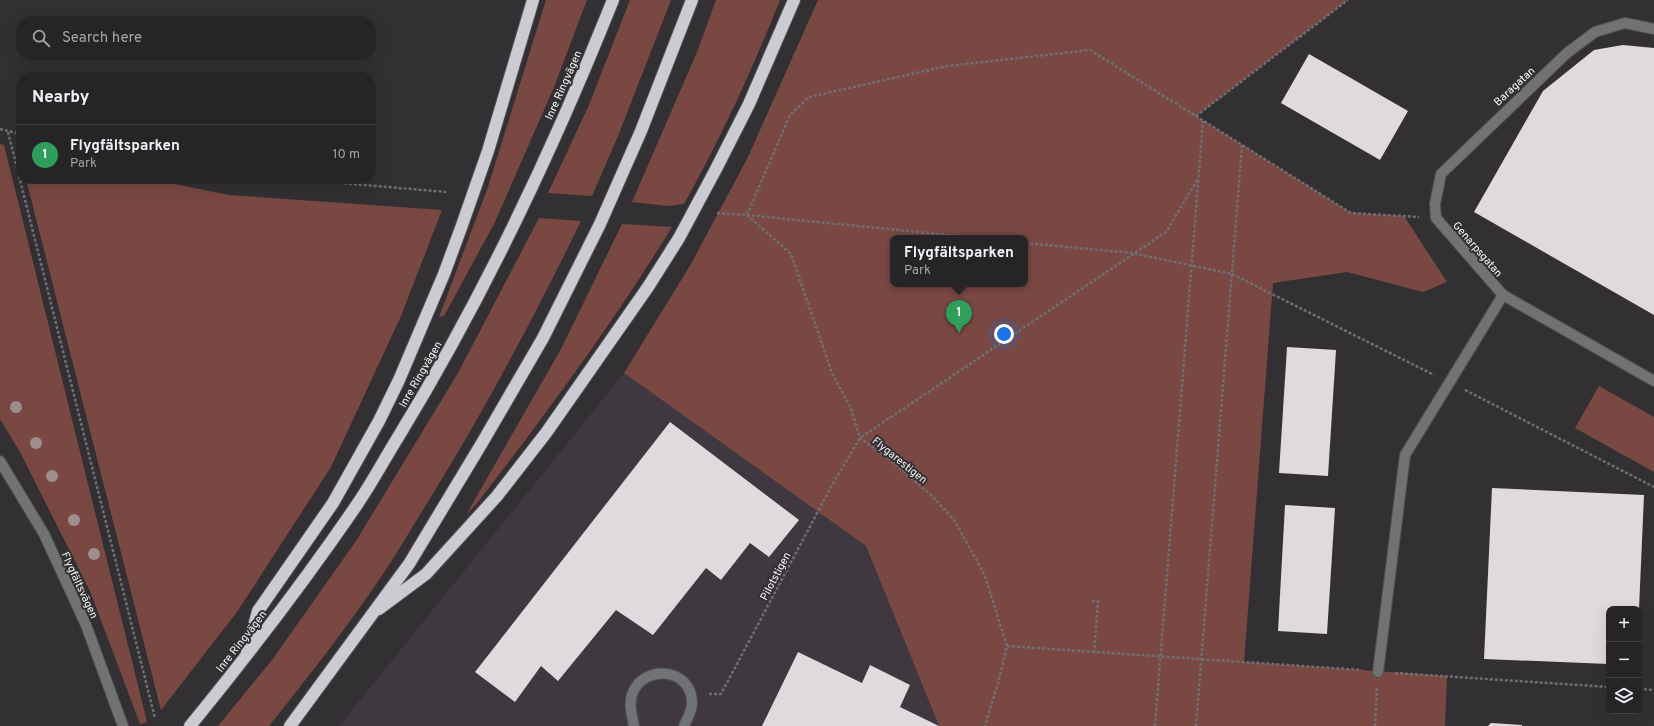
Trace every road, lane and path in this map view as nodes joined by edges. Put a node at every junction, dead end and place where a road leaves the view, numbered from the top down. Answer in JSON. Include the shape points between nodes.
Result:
{"nodes":[{"id":1,"x":533,"y":0,"type":"edge"},
{"id":2,"x":613,"y":0,"type":"edge"},
{"id":3,"x":692,"y":0,"type":"edge"},
{"id":4,"x":794,"y":0,"type":"edge"},
{"id":5,"x":1348,"y":0,"type":"edge"},
{"id":6,"x":1654,"y":29,"type":"edge"},
{"id":7,"x":1196,"y":116,"type":"junction"},
{"id":8,"x":1203,"y":120,"type":"junction"},
{"id":9,"x":0,"y":129,"type":"edge"},
{"id":10,"x":8,"y":132,"type":"junction"},
{"id":11,"x":16,"y":133,"type":"edge"},
{"id":12,"x":1242,"y":145,"type":"junction"},
{"id":13,"x":16,"y":164,"type":"edge"},
{"id":14,"x":1198,"y":179,"type":"junction"},
{"id":15,"x":21,"y":184,"type":"edge"},
{"id":16,"x":352,"y":184,"type":"edge"},
{"id":17,"x":446,"y":192,"type":"dead end"},
{"id":18,"x":718,"y":213,"type":"dead end"},
{"id":19,"x":747,"y":215,"type":"junction"},
{"id":20,"x":1436,"y":218,"type":"junction"},
{"id":21,"x":949,"y":235,"type":"edge"},
{"id":22,"x":1028,"y":243,"type":"edge"},
{"id":23,"x":1132,"y":254,"type":"junction"},
{"id":24,"x":1192,"y":267,"type":"junction"},
{"id":25,"x":1232,"y":274,"type":"junction"},
{"id":26,"x":1503,"y":295,"type":"junction"},
{"id":27,"x":1654,"y":381,"type":"edge"},
{"id":28,"x":1448,"y":382,"type":"junction"},
{"id":29,"x":860,"y":438,"type":"junction"},
{"id":30,"x":0,"y":461,"type":"edge"},
{"id":31,"x":1654,"y":487,"type":"edge"},
{"id":32,"x":1092,"y":601,"type":"dead end"},
{"id":33,"x":368,"y":617,"type":"junction"},
{"id":34,"x":1007,"y":646,"type":"junction"},
{"id":35,"x":1094,"y":653,"type":"junction"},
{"id":36,"x":1161,"y":656,"type":"junction"},
{"id":37,"x":245,"y":659,"type":"junction"},
{"id":38,"x":1201,"y":659,"type":"junction"},
{"id":39,"x":1378,"y":672,"type":"junction"},
{"id":40,"x":1606,"y":687,"type":"edge"},
{"id":41,"x":1642,"y":689,"type":"edge"},
{"id":42,"x":1654,"y":690,"type":"edge"},
{"id":43,"x":690,"y":694,"type":"junction"},
{"id":44,"x":155,"y":718,"type":"dead end"},
{"id":45,"x":123,"y":726,"type":"edge"},
{"id":46,"x":190,"y":726,"type":"edge"},
{"id":47,"x":290,"y":726,"type":"edge"},
{"id":48,"x":634,"y":726,"type":"edge"},
{"id":49,"x":684,"y":726,"type":"edge"},
{"id":50,"x":984,"y":726,"type":"edge"},
{"id":51,"x":1155,"y":726,"type":"edge"},
{"id":52,"x":1196,"y":726,"type":"edge"},
{"id":53,"x":1375,"y":726,"type":"edge"}],
"edges":[{"from":1,"to":37,"type":"highway","via":[[488,151],[461,228],[399,380],[333,503],[258,611]]},
{"from":2,"to":37,"type":"highway","name":"Inre Ringvägen","via":[[588,64],[498,260],[436,376],[357,505]]},
{"from":3,"to":33,"type":"highway","via":[[638,138],[600,224],[543,338],[409,564]]},
{"from":4,"to":33,"type":"highway","via":[[716,169],[679,238],[640,300],[546,433],[497,496],[426,574]]},
{"from":5,"to":7,"type":"path"},
{"from":6,"to":20,"type":"street","name":"Baragatan","via":[[1626,23],[1595,32],[1567,53],[1441,174],[1434,204]]},
{"from":7,"to":8,"type":"path"},
{"from":7,"to":19,"type":"path","via":[[1090,50],[947,66],[809,98],[790,115]]},
{"from":8,"to":12,"type":"path"},
{"from":8,"to":14,"type":"path"},
{"from":9,"to":10,"type":"path"},
{"from":10,"to":11,"type":"path"},
{"from":10,"to":13,"type":"path"},
{"from":12,"to":20,"type":"path","via":[[1351,213]]},
{"from":12,"to":25,"type":"path"},
{"from":14,"to":23,"type":"path","via":[[1166,232]]},
{"from":14,"to":24,"type":"path"},
{"from":15,"to":44,"type":"path"},
{"from":16,"to":17,"type":"path"},
{"from":18,"to":19,"type":"path"},
{"from":19,"to":21,"type":"path"},
{"from":19,"to":29,"type":"path","name":"Flygarestigen","via":[[791,254],[832,373],[851,409]]},
{"from":20,"to":26,"type":"street","name":"Genarpsgatan"},
{"from":22,"to":23,"type":"path"},
{"from":23,"to":24,"type":"path"},
{"from":23,"to":29,"type":"path"},
{"from":24,"to":25,"type":"path"},
{"from":24,"to":36,"type":"path"},
{"from":25,"to":28,"type":"path"},
{"from":25,"to":38,"type":"path"},
{"from":26,"to":27,"type":"street","name":"Genarpsgatan"},
{"from":26,"to":28,"type":"street"},
{"from":28,"to":31,"type":"path"},
{"from":28,"to":39,"type":"street","via":[[1405,454]]},
{"from":29,"to":34,"type":"path","name":"Flygarestigen","via":[[888,458],[933,497],[955,521],[985,576]]},
{"from":29,"to":43,"type":"path","name":"Pilotstigen","via":[[721,694]]},
{"from":30,"to":45,"type":"street","name":"Flygfältsvägen","via":[[44,534],[86,624]]},
{"from":32,"to":35,"type":"path","via":[[1098,602]]},
{"from":33,"to":47,"type":"highway"},
{"from":34,"to":35,"type":"path"},
{"from":34,"to":50,"type":"path"},
{"from":35,"to":36,"type":"path"},
{"from":36,"to":38,"type":"path"},
{"from":36,"to":51,"type":"path"},
{"from":37,"to":46,"type":"highway","name":"Inre Ringvägen"},
{"from":38,"to":39,"type":"path"},
{"from":38,"to":52,"type":"path"},
{"from":39,"to":40,"type":"path"},
{"from":39,"to":53,"type":"path"},
{"from":41,"to":42,"type":"path"},
{"from":43,"to":48,"type":"street","via":[[684,680],[669,673],[643,680],[633,692],[631,699]]},
{"from":43,"to":49,"type":"street","via":[[692,702]]}]}
